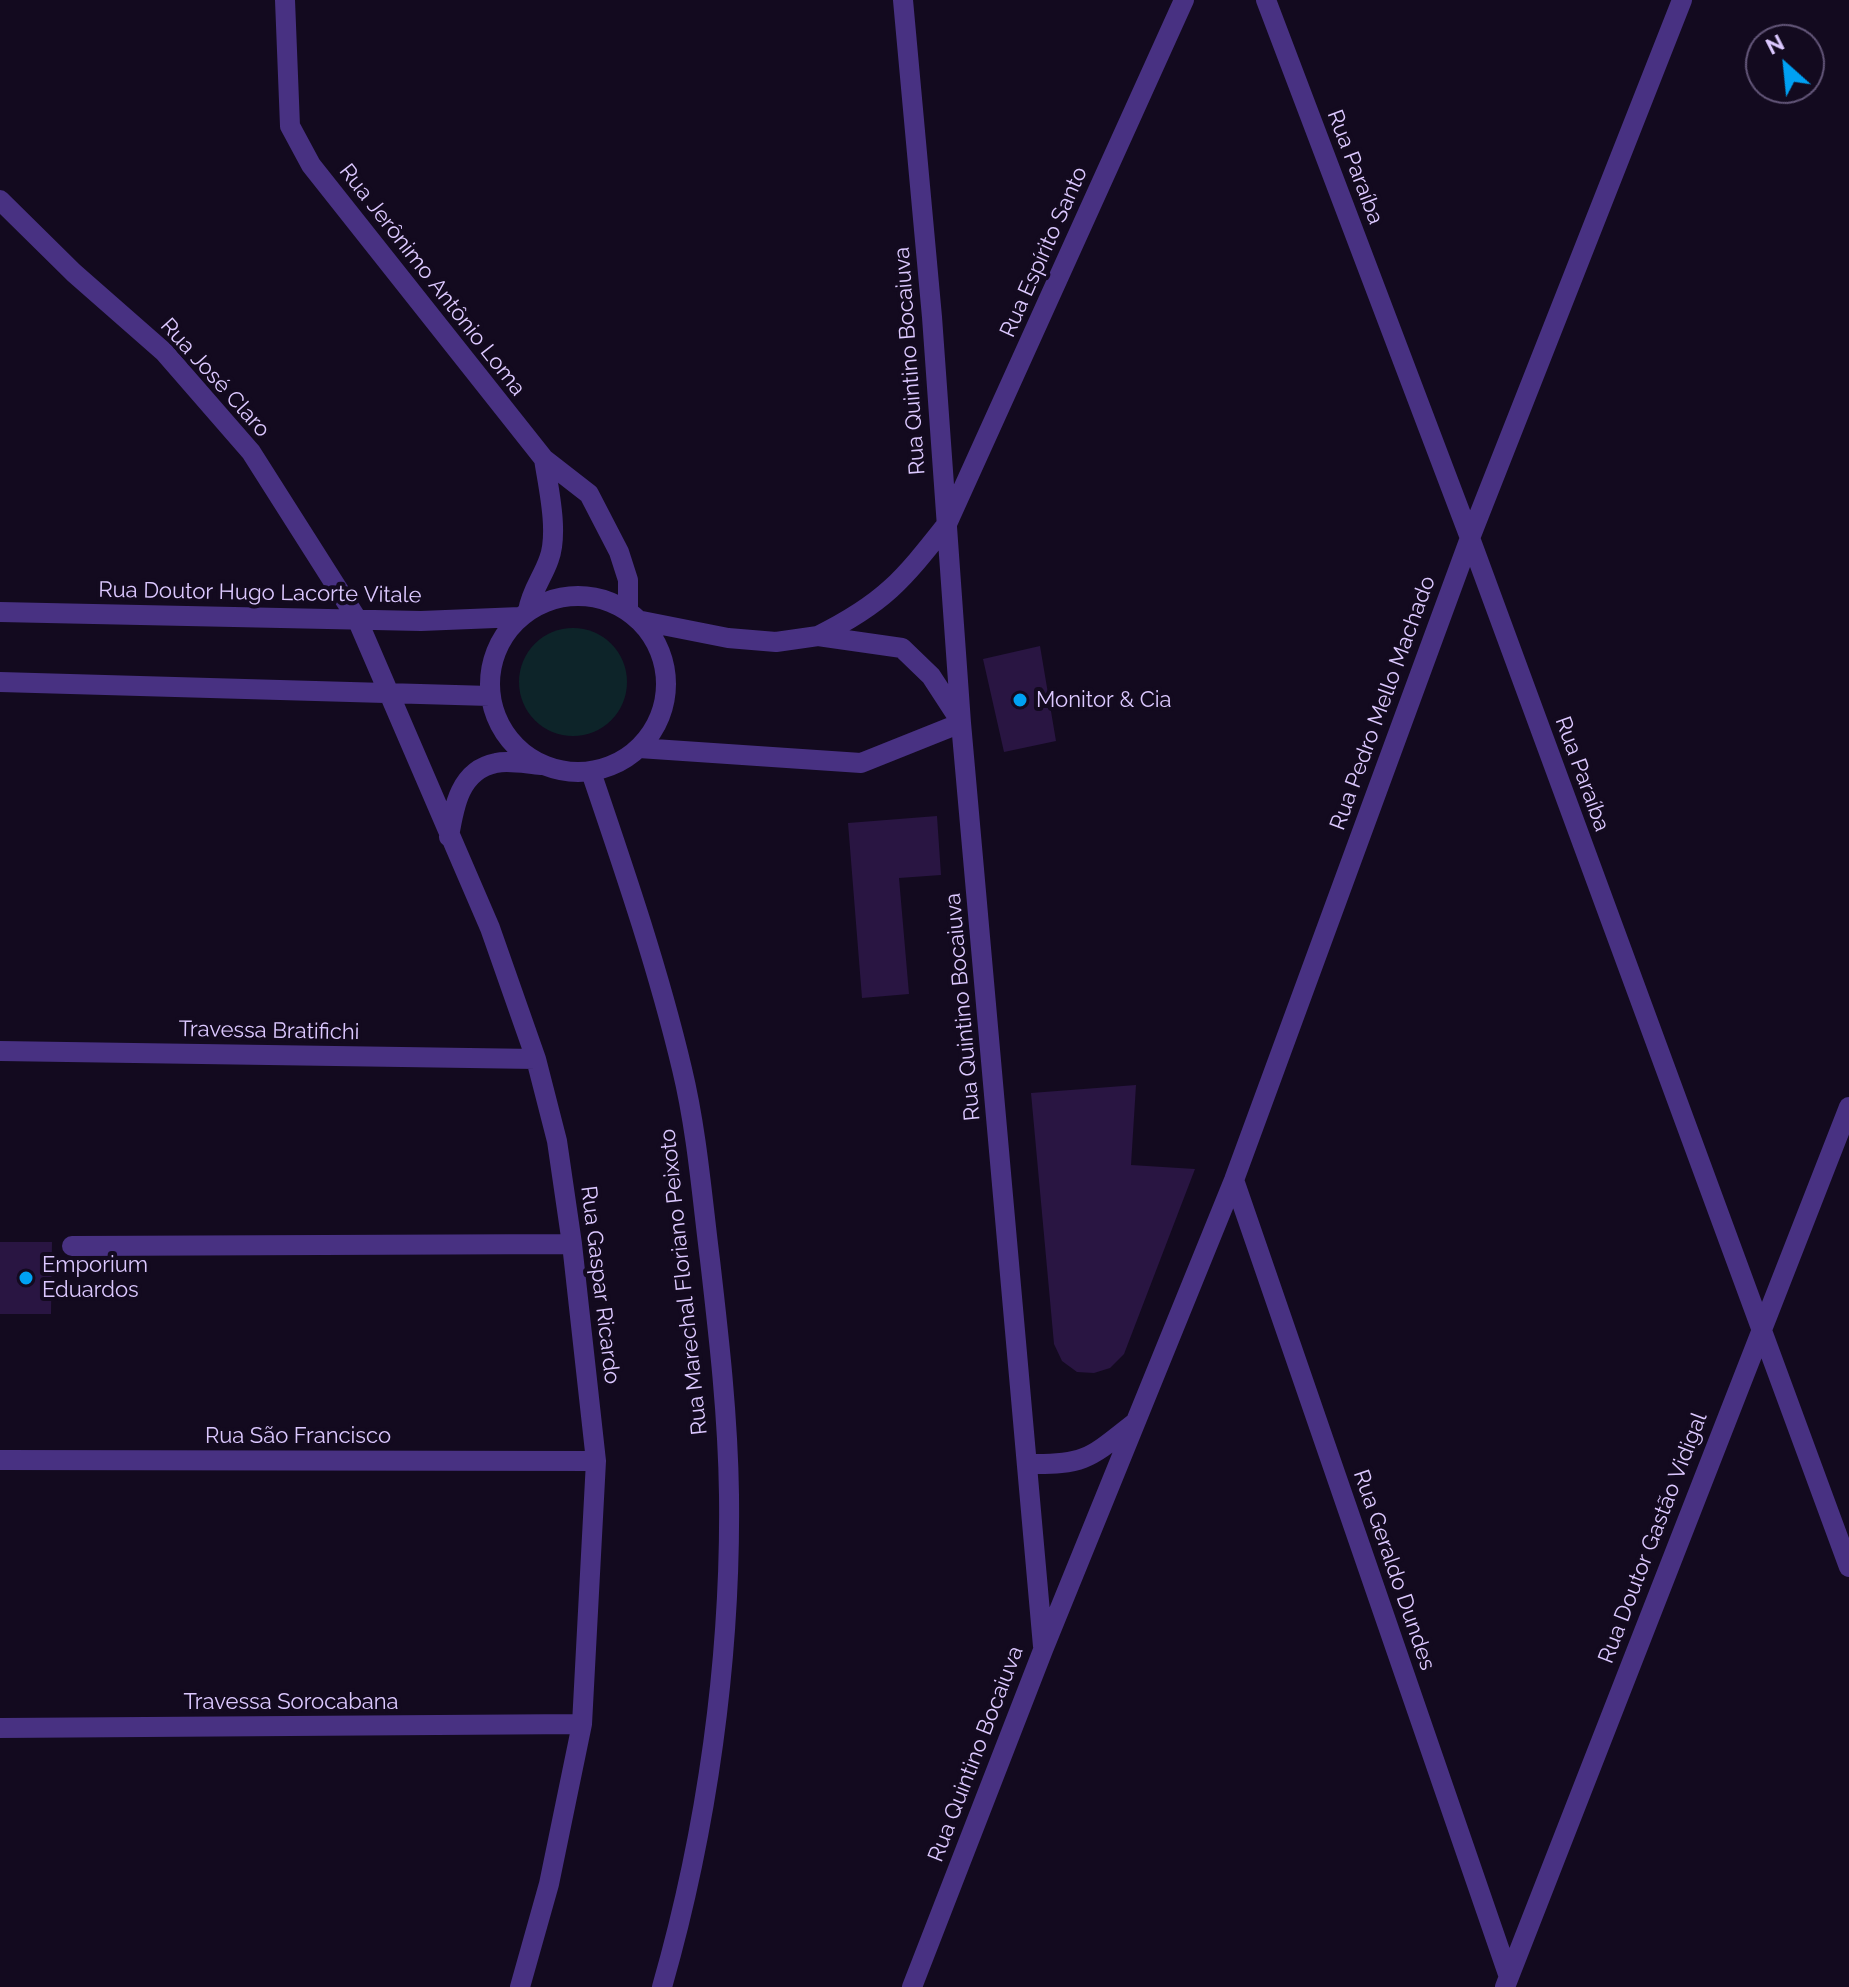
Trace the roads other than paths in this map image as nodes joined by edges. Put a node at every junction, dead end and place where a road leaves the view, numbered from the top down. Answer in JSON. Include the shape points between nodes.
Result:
{"nodes":[{"id":1,"x":285,"y":0,"type":"edge"},
{"id":2,"x":903,"y":0,"type":"edge"},
{"id":3,"x":1184,"y":0,"type":"edge"},
{"id":4,"x":1266,"y":0,"type":"edge"},
{"id":5,"x":1682,"y":0,"type":"edge"},
{"id":6,"x":0,"y":200,"type":"edge"},
{"id":7,"x":544,"y":459,"type":"junction"},
{"id":8,"x":947,"y":524,"type":"junction"},
{"id":9,"x":1470,"y":538,"type":"junction"},
{"id":10,"x":0,"y":612,"type":"edge"},
{"id":11,"x":524,"y":614,"type":"junction"},
{"id":12,"x":635,"y":616,"type":"junction"},
{"id":13,"x":357,"y":619,"type":"junction"},
{"id":14,"x":818,"y":636,"type":"junction"},
{"id":15,"x":0,"y":682,"type":"edge"},
{"id":16,"x":387,"y":691,"type":"junction"},
{"id":17,"x":490,"y":696,"type":"junction"},
{"id":18,"x":961,"y":723,"type":"junction"},
{"id":19,"x":639,"y":748,"type":"junction"},
{"id":20,"x":542,"y":765,"type":"junction"},
{"id":21,"x":591,"y":772,"type":"junction"},
{"id":22,"x":449,"y":837,"type":"junction"},
{"id":23,"x":0,"y":1051,"type":"edge"},
{"id":24,"x":536,"y":1059,"type":"junction"},
{"id":25,"x":1849,"y":1107,"type":"edge"},
{"id":26,"x":1234,"y":1180,"type":"junction"},
{"id":27,"x":572,"y":1244,"type":"junction"},
{"id":28,"x":72,"y":1246,"type":"dead end"},
{"id":29,"x":1760,"y":1328,"type":"junction"},
{"id":30,"x":1133,"y":1424,"type":"junction"},
{"id":31,"x":0,"y":1460,"type":"edge"},
{"id":32,"x":596,"y":1461,"type":"junction"},
{"id":33,"x":1029,"y":1464,"type":"junction"},
{"id":34,"x":1849,"y":1567,"type":"edge"},
{"id":35,"x":1043,"y":1650,"type":"junction"},
{"id":36,"x":582,"y":1724,"type":"junction"},
{"id":37,"x":0,"y":1728,"type":"edge"},
{"id":38,"x":1507,"y":1982,"type":"edge"},
{"id":39,"x":520,"y":1987,"type":"edge"},
{"id":40,"x":662,"y":1987,"type":"edge"},
{"id":41,"x":912,"y":1987,"type":"edge"}],
"edges":[{"from":1,"to":7,"type":"street","name":"Rua Jerônimo Antônio Loma","via":[[290,126],[311,165]]},
{"from":2,"to":8,"type":"street","name":"Rua Quintino Bocaiuva"},
{"from":3,"to":8,"type":"street","name":"Rua Espírito Santo"},
{"from":4,"to":9,"type":"street","name":"Rua Paraíba"},
{"from":5,"to":9,"type":"street","name":"Rua Pedro Mello Machado"},
{"from":6,"to":13,"type":"street","name":"Rua José Claro","via":[[164,352],[251,452]]},
{"from":7,"to":11,"type":"street","via":[[552,506],[550,557]]},
{"from":7,"to":12,"type":"street","name":"Rua Jerônimo Antônio Loma","via":[[589,494],[619,552]]},
{"from":8,"to":14,"type":"street","via":[[897,587],[864,614]]},
{"from":8,"to":18,"type":"street","name":"Rua Quintino Bocaiuva"},
{"from":9,"to":26,"type":"street","name":"Rua Pedro Mello Machado"},
{"from":9,"to":29,"type":"street","name":"Rua Paraíba"},
{"from":10,"to":13,"type":"street","name":"Rua Doutor Hugo Lacorte Vitale"},
{"from":11,"to":12,"type":"street","via":[[560,597],[596,597]]},
{"from":11,"to":13,"type":"street","name":"Rua Doutor Hugo Lacorte Vitale"},
{"from":11,"to":17,"type":"street","via":[[501,640],[491,667]]},
{"from":12,"to":14,"type":"street","via":[[760,641]]},
{"from":12,"to":19,"type":"street","via":[[661,651],[667,685],[660,720]]},
{"from":13,"to":16,"type":"street","name":"Rua Gaspar Ricardo"},
{"from":14,"to":18,"type":"street","via":[[902,648],[931,676]]},
{"from":15,"to":16,"type":"street"},
{"from":16,"to":17,"type":"street"},
{"from":16,"to":22,"type":"street","name":"Rua Gaspar Ricardo"},
{"from":17,"to":20,"type":"street","via":[[499,724],[517,749]]},
{"from":18,"to":19,"type":"street","via":[[861,763]]},
{"from":18,"to":33,"type":"street","name":"Rua Quintino Bocaiuva"},
{"from":19,"to":21,"type":"street"},
{"from":20,"to":21,"type":"street"},
{"from":20,"to":22,"type":"street","via":[[496,763],[468,778],[455,801]]},
{"from":21,"to":40,"type":"street","name":"Rua Marechal Floriano Peixoto","via":[[683,1072],[722,1367],[729,1496],[718,1690],[690,1875]]},
{"from":22,"to":24,"type":"street","name":"Rua Gaspar Ricardo","via":[[490,928]]},
{"from":23,"to":24,"type":"street","name":"Travessa Bratifichi"},
{"from":24,"to":27,"type":"street","name":"Rua Gaspar Ricardo","via":[[557,1141]]},
{"from":25,"to":29,"type":"street","name":"Rua Doutor Gastão Vidigal"},
{"from":26,"to":30,"type":"street","name":"Rua Pedro Mello Machado"},
{"from":26,"to":38,"type":"street","name":"Rua Geraldo Dundes"},
{"from":27,"to":28,"type":"street"},
{"from":27,"to":32,"type":"street","name":"Rua Gaspar Ricardo"},
{"from":29,"to":34,"type":"street","name":"Rua Paraíba"},
{"from":29,"to":38,"type":"street","name":"Rua Doutor Gastão Vidigal"},
{"from":30,"to":33,"type":"street","name":"Rua Pedro Mello Machado","via":[[1090,1458],[1070,1465]]},
{"from":30,"to":35,"type":"street","name":"Rua Pedro Mello Machado"},
{"from":31,"to":32,"type":"street","name":"Rua São Francisco"},
{"from":32,"to":36,"type":"street","name":"Rua Gaspar Ricardo"},
{"from":33,"to":35,"type":"street","name":"Rua Quintino Bocaiuva"},
{"from":35,"to":41,"type":"street","name":"Rua Quintino Bocaiuva"},
{"from":36,"to":37,"type":"street","name":"Travessa Sorocabana"},
{"from":36,"to":39,"type":"street","name":"Rua Gaspar Ricardo","via":[[549,1884]]}]}
